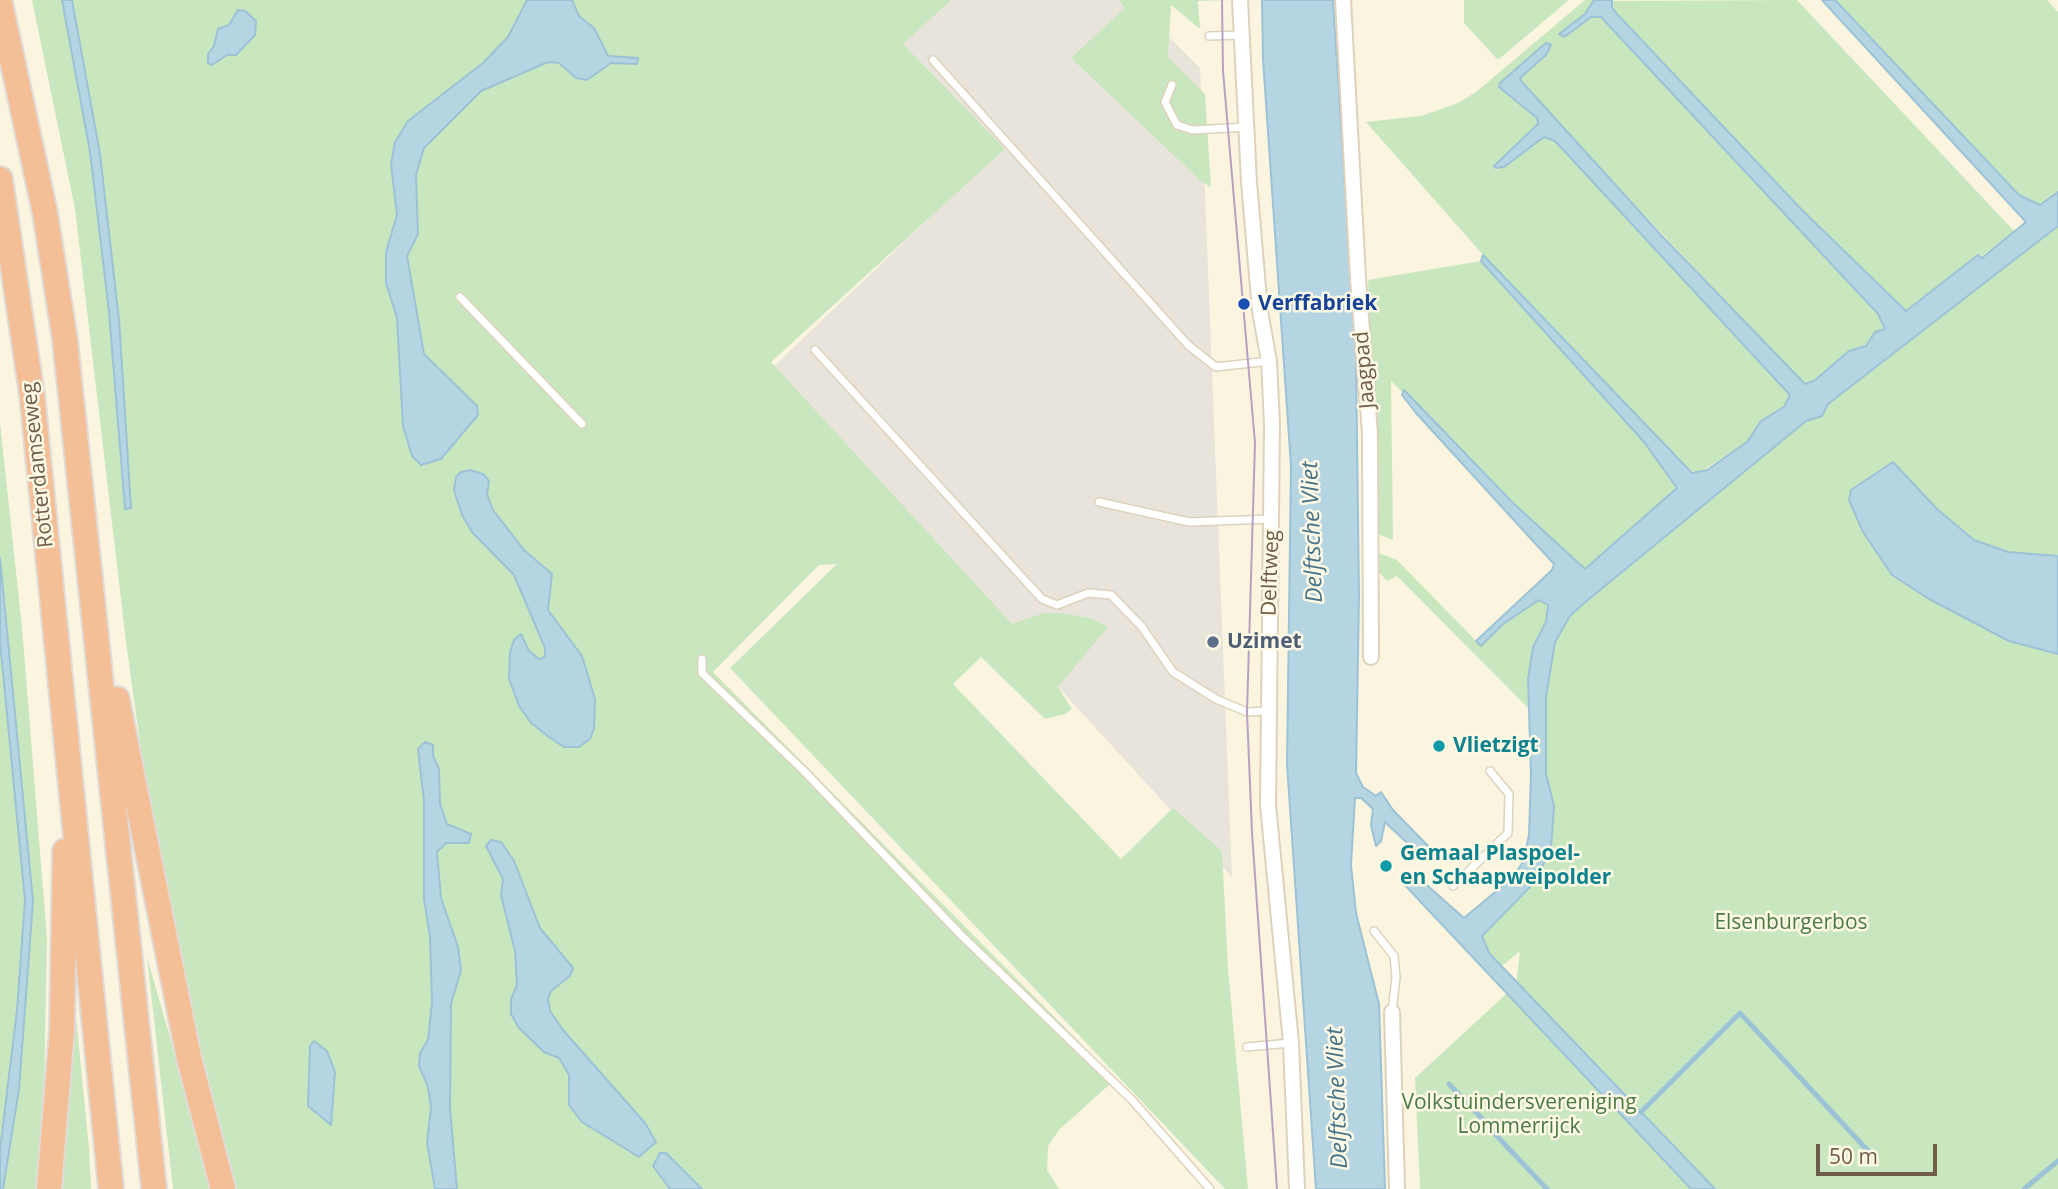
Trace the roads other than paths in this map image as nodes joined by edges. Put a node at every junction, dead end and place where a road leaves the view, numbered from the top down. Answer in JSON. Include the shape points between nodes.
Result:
{"nodes":[{"id":1,"x":1240,"y":0,"type":"edge"},
{"id":2,"x":1343,"y":0,"type":"edge"},
{"id":3,"x":0,"y":3,"type":"edge"},
{"id":4,"x":1244,"y":35,"type":"junction"},
{"id":5,"x":1209,"y":36,"type":"dead end"},
{"id":6,"x":933,"y":60,"type":"dead end"},
{"id":7,"x":1172,"y":85,"type":"dead end"},
{"id":8,"x":1248,"y":127,"type":"junction"},
{"id":9,"x":0,"y":179,"type":"edge"},
{"id":10,"x":460,"y":297,"type":"dead end"},
{"id":11,"x":815,"y":350,"type":"dead end"},
{"id":12,"x":1269,"y":361,"type":"junction"},
{"id":13,"x":582,"y":424,"type":"dead end"},
{"id":14,"x":1099,"y":502,"type":"dead end"},
{"id":15,"x":1272,"y":519,"type":"junction"},
{"id":16,"x":90,"y":568,"type":"junction"},
{"id":17,"x":1371,"y":657,"type":"dead end"},
{"id":18,"x":702,"y":659,"type":"dead end"},
{"id":19,"x":1268,"y":711,"type":"junction"},
{"id":20,"x":68,"y":752,"type":"junction"},
{"id":21,"x":1490,"y":771,"type":"dead end"},
{"id":22,"x":1453,"y":886,"type":"dead end"},
{"id":23,"x":1374,"y":931,"type":"dead end"},
{"id":24,"x":1392,"y":1012,"type":"joint"},
{"id":25,"x":1291,"y":1043,"type":"junction"},
{"id":26,"x":1247,"y":1047,"type":"dead end"},
{"id":27,"x":49,"y":1189,"type":"edge"},
{"id":28,"x":111,"y":1189,"type":"edge"},
{"id":29,"x":154,"y":1189,"type":"edge"},
{"id":30,"x":223,"y":1189,"type":"edge"},
{"id":31,"x":1210,"y":1189,"type":"edge"},
{"id":32,"x":1297,"y":1189,"type":"edge"},
{"id":33,"x":1397,"y":1189,"type":"edge"}],
"edges":[{"from":1,"to":4,"type":"street","name":"Delftweg"},
{"from":2,"to":17,"type":"street","name":"Jaagpad","via":[[1370,434]]},
{"from":3,"to":16,"type":"highway","name":"Rotterdamseweg","via":[[45,213],[65,340]]},
{"from":4,"to":5,"type":"lane"},
{"from":4,"to":8,"type":"street","name":"Delftweg"},
{"from":6,"to":12,"type":"lane","via":[[1188,345],[1216,367]]},
{"from":7,"to":8,"type":"lane","via":[[1165,102],[1177,125],[1192,130]]},
{"from":8,"to":12,"type":"street","name":"Delftweg","via":[[1248,182]]},
{"from":9,"to":20,"type":"highway","name":"Rotterdamseweg","via":[[32,396]]},
{"from":10,"to":13,"type":"lane"},
{"from":11,"to":19,"type":"lane","via":[[1042,600],[1057,606],[1088,593],[1111,595],[1142,627],[1173,672],[1238,709]]},
{"from":12,"to":15,"type":"street","name":"Delftweg"},
{"from":14,"to":15,"type":"lane","via":[[1189,522]]},
{"from":15,"to":19,"type":"street","name":"Delftweg"},
{"from":16,"to":29,"type":"highway"},
{"from":16,"to":30,"type":"highway","via":[[183,1031]]},
{"from":18,"to":31,"type":"lane","via":[[702,673],[1132,1101]]},
{"from":19,"to":25,"type":"street","name":"Delftweg","via":[[1268,805]]},
{"from":20,"to":27,"type":"highway","via":[[62,1030]]},
{"from":20,"to":28,"type":"highway"},
{"from":21,"to":22,"type":"lane","via":[[1509,794],[1508,833]]},
{"from":23,"to":24,"type":"lane","via":[[1394,956]]},
{"from":24,"to":33,"type":"street"},
{"from":25,"to":26,"type":"lane"},
{"from":25,"to":32,"type":"street","name":"Delftweg"}]}
